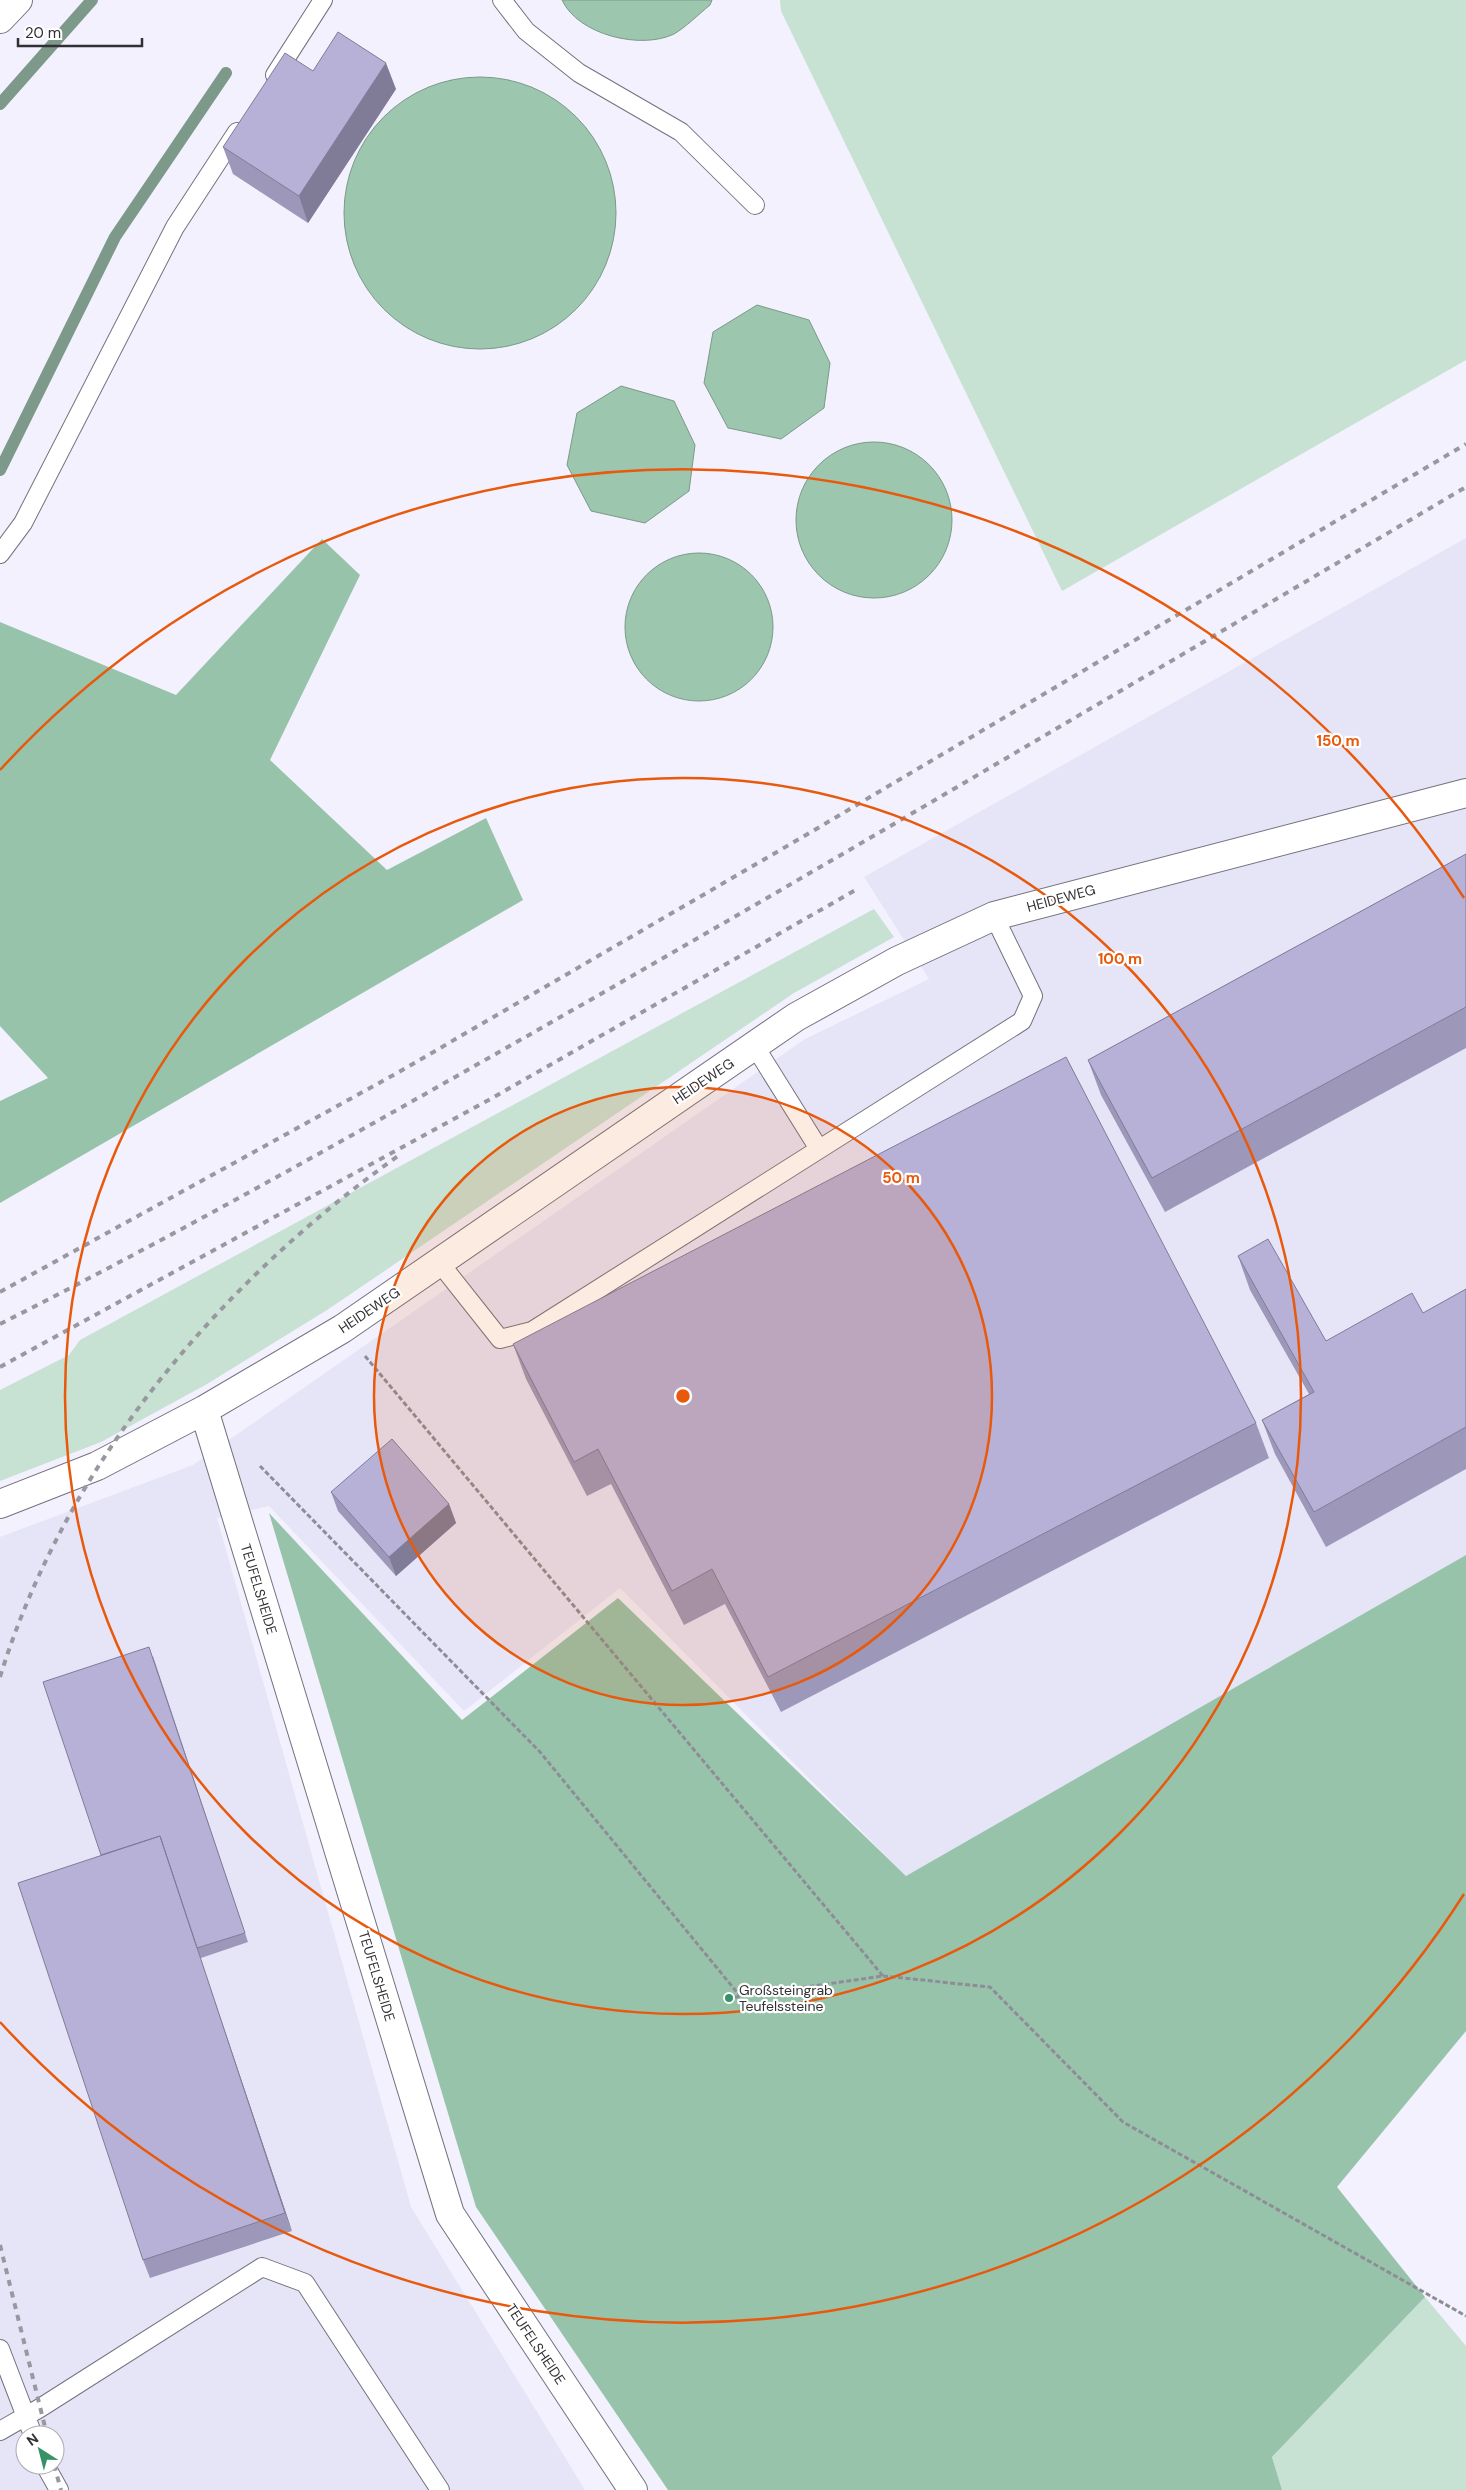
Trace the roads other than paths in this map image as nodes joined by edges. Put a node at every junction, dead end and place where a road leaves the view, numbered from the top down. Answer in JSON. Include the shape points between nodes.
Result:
{"nodes":[{"id":1,"x":18,"y":0,"type":"edge"},
{"id":2,"x":323,"y":0,"type":"edge"},
{"id":3,"x":502,"y":0,"type":"edge"},
{"id":4,"x":0,"y":19,"type":"edge"},
{"id":5,"x":265,"y":89,"type":"edge"},
{"id":6,"x":244,"y":122,"type":"edge"},
{"id":7,"x":755,"y":206,"type":"dead end"},
{"id":8,"x":0,"y":554,"type":"edge"},
{"id":9,"x":1466,"y":793,"type":"edge"},
{"id":10,"x":994,"y":916,"type":"junction"},
{"id":11,"x":754,"y":1045,"type":"junction"},
{"id":12,"x":820,"y":1149,"type":"junction"},
{"id":13,"x":439,"y":1262,"type":"junction"},
{"id":14,"x":204,"y":1410,"type":"junction"},
{"id":15,"x":0,"y":1504,"type":"edge"},
{"id":16,"x":0,"y":2349,"type":"edge"},
{"id":17,"x":27,"y":2416,"type":"junction"},
{"id":18,"x":30,"y":2425,"type":"edge"},
{"id":19,"x":0,"y":2431,"type":"edge"},
{"id":20,"x":48,"y":2475,"type":"edge"},
{"id":21,"x":50,"y":2475,"type":"edge"},
{"id":22,"x":53,"y":2490,"type":"edge"},
{"id":23,"x":59,"y":2490,"type":"edge"},
{"id":24,"x":440,"y":2490,"type":"edge"},
{"id":25,"x":633,"y":2490,"type":"edge"}],
"edges":[{"from":1,"to":4,"type":"street"},
{"from":2,"to":5,"type":"lane"},
{"from":3,"to":7,"type":"lane","via":[[526,31],[579,73],[681,132]]},
{"from":6,"to":8,"type":"lane","via":[[175,227],[23,523]]},
{"from":9,"to":10,"type":"street","name":"HEIDEWEG"},
{"from":10,"to":11,"type":"street","name":"HEIDEWEG","via":[[897,961],[796,1017]]},
{"from":10,"to":12,"type":"lane","via":[[1033,996],[1022,1021]]},
{"from":11,"to":12,"type":"lane"},
{"from":11,"to":13,"type":"street","name":"HEIDEWEG"},
{"from":12,"to":13,"type":"lane","via":[[532,1331],[500,1338]]},
{"from":13,"to":14,"type":"street","name":"HEIDEWEG","via":[[342,1329]]},
{"from":14,"to":15,"type":"street","name":"HEIDEWEG","via":[[98,1466]]},
{"from":14,"to":25,"type":"street","name":"TEUFELSHEIDE","via":[[450,2214]]},
{"from":16,"to":17,"type":"lane"},
{"from":17,"to":18,"type":"lane"},
{"from":17,"to":19,"type":"lane"},
{"from":17,"to":24,"type":"lane","via":[[262,2267],[305,2283]]},
{"from":20,"to":22,"type":"lane"},
{"from":21,"to":23,"type":"lane"}]}
